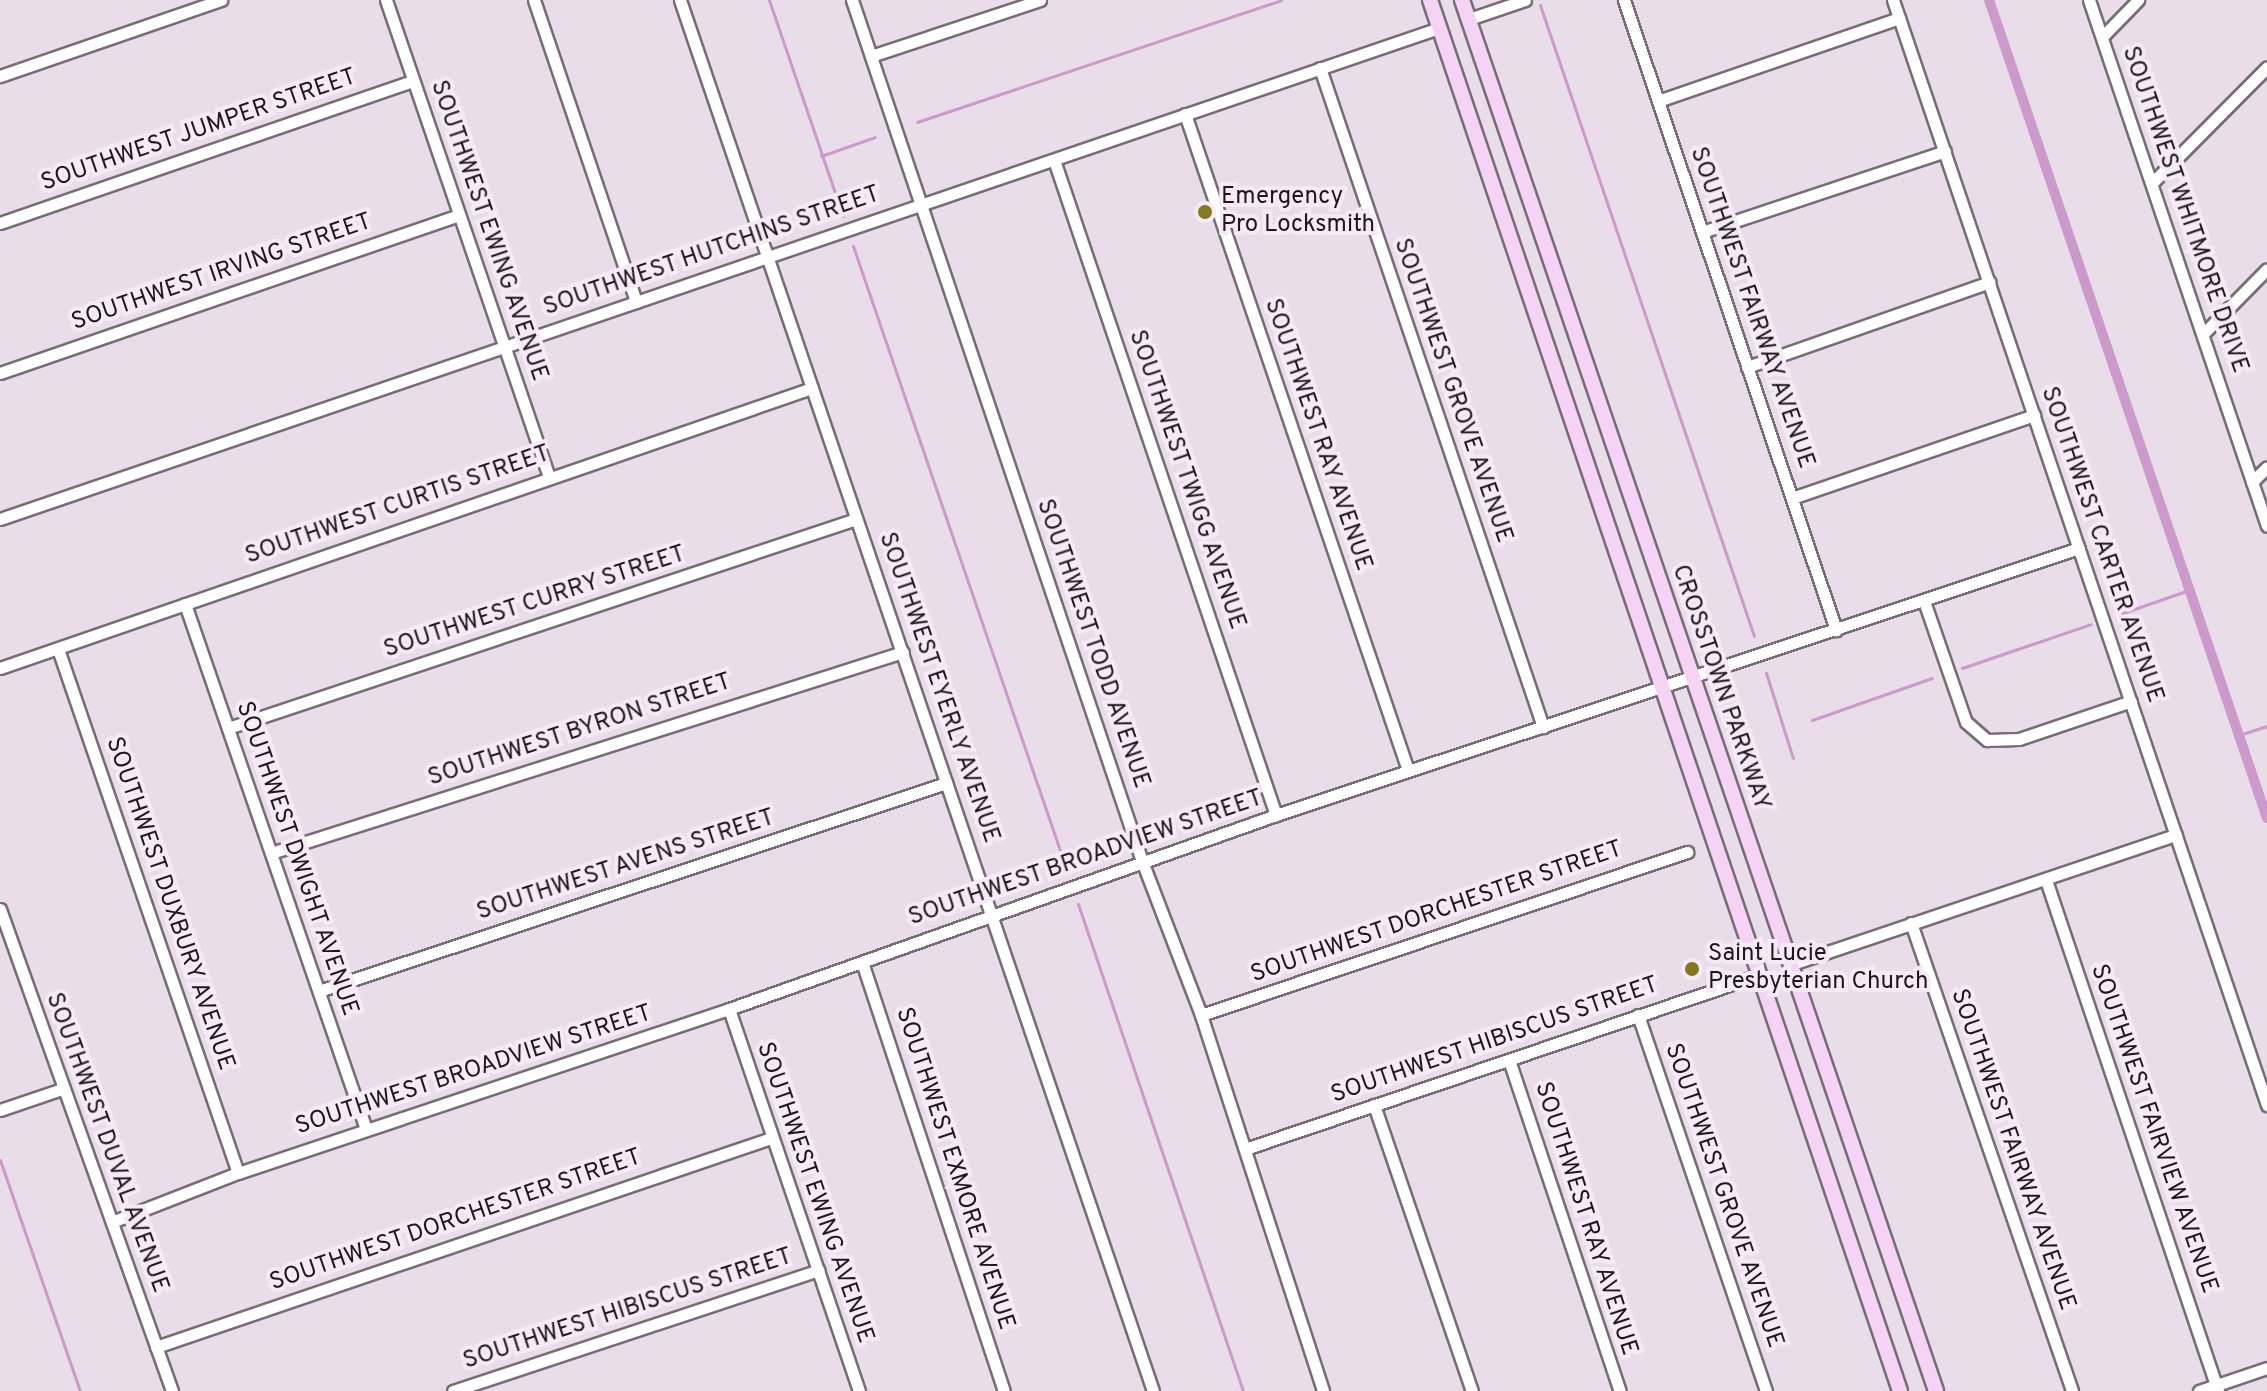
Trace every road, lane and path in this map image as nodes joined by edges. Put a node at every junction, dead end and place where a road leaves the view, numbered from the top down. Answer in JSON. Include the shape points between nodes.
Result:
{"nodes":[{"id":1,"x":221,"y":0,"type":"edge"},
{"id":2,"x":386,"y":0,"type":"edge"},
{"id":3,"x":534,"y":0,"type":"edge"},
{"id":4,"x":680,"y":0,"type":"edge"},
{"id":5,"x":852,"y":0,"type":"edge"},
{"id":6,"x":999,"y":0,"type":"edge"},
{"id":7,"x":1040,"y":0,"type":"edge"},
{"id":8,"x":1430,"y":0,"type":"edge"},
{"id":9,"x":1462,"y":0,"type":"edge"},
{"id":10,"x":1525,"y":0,"type":"edge"},
{"id":11,"x":1624,"y":0,"type":"edge"},
{"id":12,"x":1893,"y":0,"type":"edge"},
{"id":13,"x":2089,"y":0,"type":"edge"},
{"id":14,"x":2138,"y":0,"type":"edge"},
{"id":15,"x":1004,"y":13,"type":"junction"},
{"id":16,"x":1899,"y":18,"type":"junction"},
{"id":17,"x":1469,"y":19,"type":"junction"},
{"id":18,"x":1439,"y":28,"type":"junction"},
{"id":19,"x":2102,"y":37,"type":"junction"},
{"id":20,"x":871,"y":56,"type":"junction"},
{"id":21,"x":2267,"y":67,"type":"edge"},
{"id":22,"x":1320,"y":68,"type":"junction"},
{"id":23,"x":0,"y":76,"type":"edge"},
{"id":24,"x":413,"y":81,"type":"junction"},
{"id":25,"x":1658,"y":101,"type":"junction"},
{"id":26,"x":1185,"y":114,"type":"junction"},
{"id":27,"x":1945,"y":151,"type":"junction"},
{"id":28,"x":1054,"y":160,"type":"junction"},
{"id":29,"x":2152,"y":183,"type":"junction"},
{"id":30,"x":920,"y":205,"type":"junction"},
{"id":31,"x":458,"y":215,"type":"junction"},
{"id":32,"x":0,"y":223,"type":"edge"},
{"id":33,"x":1702,"y":232,"type":"junction"},
{"id":34,"x":766,"y":256,"type":"junction"},
{"id":35,"x":2267,"y":269,"type":"edge"},
{"id":36,"x":1990,"y":282,"type":"junction"},
{"id":37,"x":636,"y":302,"type":"junction"},
{"id":38,"x":2203,"y":334,"type":"junction"},
{"id":39,"x":503,"y":346,"type":"junction"},
{"id":40,"x":1747,"y":367,"type":"junction"},
{"id":41,"x":0,"y":373,"type":"edge"},
{"id":42,"x":812,"y":388,"type":"junction"},
{"id":43,"x":2034,"y":415,"type":"junction"},
{"id":44,"x":2267,"y":467,"type":"edge"},
{"id":45,"x":549,"y":477,"type":"junction"},
{"id":46,"x":2252,"y":482,"type":"junction"},
{"id":47,"x":1792,"y":498,"type":"junction"},
{"id":48,"x":0,"y":519,"type":"edge"},
{"id":49,"x":856,"y":519,"type":"junction"},
{"id":50,"x":2267,"y":526,"type":"edge"},
{"id":51,"x":2079,"y":548,"type":"junction"},
{"id":52,"x":1924,"y":601,"type":"junction"},
{"id":53,"x":185,"y":604,"type":"junction"},
{"id":54,"x":1836,"y":630,"type":"junction"},
{"id":55,"x":58,"y":649,"type":"junction"},
{"id":56,"x":903,"y":652,"type":"junction"},
{"id":57,"x":0,"y":668,"type":"edge"},
{"id":58,"x":1693,"y":679,"type":"junction"},
{"id":59,"x":1664,"y":689,"type":"junction"},
{"id":60,"x":2131,"y":701,"type":"junction"},
{"id":61,"x":1543,"y":727,"type":"junction"},
{"id":62,"x":228,"y":728,"type":"junction"},
{"id":63,"x":1408,"y":770,"type":"junction"},
{"id":64,"x":946,"y":783,"type":"junction"},
{"id":65,"x":1276,"y":815,"type":"junction"},
{"id":66,"x":2176,"y":835,"type":"junction"},
{"id":67,"x":1687,"y":852,"type":"dead end"},
{"id":68,"x":271,"y":853,"type":"junction"},
{"id":69,"x":1142,"y":861,"type":"junction"},
{"id":70,"x":2046,"y":880,"type":"junction"},
{"id":71,"x":0,"y":909,"type":"edge"},
{"id":72,"x":993,"y":914,"type":"junction"},
{"id":73,"x":1911,"y":923,"type":"junction"},
{"id":74,"x":862,"y":962,"type":"junction"},
{"id":75,"x":1792,"y":964,"type":"junction"},
{"id":76,"x":1759,"y":975,"type":"junction"},
{"id":77,"x":319,"y":991,"type":"junction"},
{"id":78,"x":729,"y":1009,"type":"junction"},
{"id":79,"x":1201,"y":1015,"type":"junction"},
{"id":80,"x":1638,"y":1015,"type":"junction"},
{"id":81,"x":1509,"y":1060,"type":"junction"},
{"id":82,"x":62,"y":1089,"type":"junction"},
{"id":83,"x":1374,"y":1105,"type":"junction"},
{"id":84,"x":2267,"y":1105,"type":"edge"},
{"id":85,"x":0,"y":1110,"type":"edge"},
{"id":86,"x":366,"y":1129,"type":"junction"},
{"id":87,"x":771,"y":1138,"type":"junction"},
{"id":88,"x":1245,"y":1149,"type":"junction"},
{"id":89,"x":238,"y":1173,"type":"junction"},
{"id":90,"x":112,"y":1222,"type":"junction"},
{"id":91,"x":818,"y":1270,"type":"junction"},
{"id":92,"x":156,"y":1347,"type":"junction"},
{"id":93,"x":2267,"y":1368,"type":"edge"},
{"id":94,"x":2217,"y":1388,"type":"edge"},
{"id":95,"x":1321,"y":1390,"type":"edge"},
{"id":96,"x":172,"y":1391,"type":"edge"},
{"id":97,"x":453,"y":1391,"type":"edge"},
{"id":98,"x":859,"y":1391,"type":"edge"},
{"id":99,"x":1004,"y":1391,"type":"edge"},
{"id":100,"x":1153,"y":1391,"type":"edge"},
{"id":101,"x":1472,"y":1391,"type":"edge"},
{"id":102,"x":1620,"y":1391,"type":"edge"},
{"id":103,"x":1766,"y":1391,"type":"edge"},
{"id":104,"x":1900,"y":1391,"type":"edge"},
{"id":105,"x":1936,"y":1391,"type":"edge"},
{"id":106,"x":2072,"y":1391,"type":"edge"},
{"id":107,"x":2199,"y":1391,"type":"edge"}],
"edges":[{"from":1,"to":23,"type":"street"},
{"from":2,"to":24,"type":"street","name":"SOUTHWEST EWING AVENUE"},
{"from":3,"to":37,"type":"street"},
{"from":4,"to":34,"type":"street","name":"SOUTHWEST EYERLY AVENUE"},
{"from":5,"to":20,"type":"street","name":"SOUTHWEST TODD AVENUE"},
{"from":6,"to":15,"type":"street"},
{"from":7,"to":15,"type":"street"},
{"from":8,"to":18,"type":"main road"},
{"from":9,"to":17,"type":"main road","name":"CROSSTOWN PARKWAY"},
{"from":10,"to":17,"type":"street"},
{"from":11,"to":25,"type":"street","name":"SOUTHWEST FAIRWAY AVENUE"},
{"from":12,"to":16,"type":"street","name":"SOUTHWEST CARTER AVENUE"},
{"from":13,"to":19,"type":"street","name":"SOUTHWEST WHITMORE DRIVE"},
{"from":14,"to":19,"type":"street"},
{"from":15,"to":20,"type":"street"},
{"from":16,"to":25,"type":"street"},
{"from":16,"to":27,"type":"street","name":"SOUTHWEST CARTER AVENUE"},
{"from":17,"to":58,"type":"main road","name":"CROSSTOWN PARKWAY"},
{"from":18,"to":22,"type":"street","name":"SOUTHWEST HUTCHINS STREET"},
{"from":18,"to":59,"type":"main road"},
{"from":19,"to":29,"type":"street","name":"SOUTHWEST WHITMORE DRIVE"},
{"from":20,"to":30,"type":"street","name":"SOUTHWEST TODD AVENUE"},
{"from":21,"to":29,"type":"street"},
{"from":22,"to":26,"type":"street","name":"SOUTHWEST HUTCHINS STREET"},
{"from":22,"to":61,"type":"street","name":"SOUTHWEST GROVE AVENUE"},
{"from":24,"to":31,"type":"street","name":"SOUTHWEST EWING AVENUE"},
{"from":24,"to":32,"type":"street","name":"SOUTHWEST JUMPER STREET"},
{"from":25,"to":33,"type":"street","name":"SOUTHWEST FAIRWAY AVENUE"},
{"from":26,"to":28,"type":"street","name":"SOUTHWEST HUTCHINS STREET"},
{"from":26,"to":63,"type":"street","name":"SOUTHWEST RAY AVENUE"},
{"from":27,"to":33,"type":"street"},
{"from":27,"to":36,"type":"street","name":"SOUTHWEST CARTER AVENUE"},
{"from":28,"to":30,"type":"street","name":"SOUTHWEST HUTCHINS STREET"},
{"from":28,"to":65,"type":"street","name":"SOUTHWEST TWIGG AVENUE"},
{"from":29,"to":38,"type":"street","name":"SOUTHWEST WHITMORE DRIVE"},
{"from":30,"to":34,"type":"street","name":"SOUTHWEST HUTCHINS STREET"},
{"from":30,"to":69,"type":"street","name":"SOUTHWEST TODD AVENUE"},
{"from":31,"to":39,"type":"street","name":"SOUTHWEST EWING AVENUE"},
{"from":31,"to":41,"type":"street","name":"SOUTHWEST IRVING STREET"},
{"from":33,"to":40,"type":"street","name":"SOUTHWEST FAIRWAY AVENUE"},
{"from":34,"to":37,"type":"street","name":"SOUTHWEST HUTCHINS STREET"},
{"from":34,"to":42,"type":"street","name":"SOUTHWEST EYERLY AVENUE"},
{"from":35,"to":38,"type":"street"},
{"from":36,"to":40,"type":"street"},
{"from":36,"to":43,"type":"street","name":"SOUTHWEST CARTER AVENUE"},
{"from":37,"to":39,"type":"street","name":"SOUTHWEST HUTCHINS STREET"},
{"from":38,"to":46,"type":"street","name":"SOUTHWEST WHITMORE DRIVE"},
{"from":39,"to":45,"type":"street","name":"SOUTHWEST EWING AVENUE"},
{"from":39,"to":48,"type":"street","name":"SOUTHWEST HUTCHINS STREET"},
{"from":40,"to":47,"type":"street","name":"SOUTHWEST FAIRWAY AVENUE"},
{"from":42,"to":45,"type":"street","name":"SOUTHWEST CURTIS STREET"},
{"from":42,"to":49,"type":"street","name":"SOUTHWEST EYERLY AVENUE"},
{"from":43,"to":47,"type":"street"},
{"from":43,"to":51,"type":"street","name":"SOUTHWEST CARTER AVENUE"},
{"from":44,"to":46,"type":"street"},
{"from":45,"to":53,"type":"street","name":"SOUTHWEST CURTIS STREET"},
{"from":46,"to":50,"type":"street","name":"SOUTHWEST WHITMORE DRIVE"},
{"from":47,"to":54,"type":"street","name":"SOUTHWEST FAIRWAY AVENUE"},
{"from":49,"to":56,"type":"street","name":"SOUTHWEST EYERLY AVENUE"},
{"from":49,"to":62,"type":"street","name":"SOUTHWEST CURRY STREET"},
{"from":51,"to":52,"type":"street","name":"SOUTHWEST BROADVIEW STREET"},
{"from":51,"to":60,"type":"street","name":"SOUTHWEST CARTER AVENUE"},
{"from":52,"to":54,"type":"street","name":"SOUTHWEST BROADVIEW STREET"},
{"from":52,"to":60,"type":"street","via":[[1966,722],[1987,740],[2019,739]]},
{"from":53,"to":55,"type":"street","name":"SOUTHWEST CURTIS STREET"},
{"from":53,"to":62,"type":"street","name":"SOUTHWEST DWIGHT AVENUE"},
{"from":54,"to":58,"type":"street","name":"SOUTHWEST BROADVIEW STREET"},
{"from":55,"to":57,"type":"street","name":"SOUTHWEST CURTIS STREET"},
{"from":55,"to":89,"type":"street","name":"SOUTHWEST DUXBURY AVENUE"},
{"from":56,"to":64,"type":"street","name":"SOUTHWEST EYERLY AVENUE"},
{"from":56,"to":68,"type":"street","name":"SOUTHWEST BYRON STREET"},
{"from":58,"to":59,"type":"street","name":"SOUTHWEST BROADVIEW STREET"},
{"from":58,"to":75,"type":"main road","name":"CROSSTOWN PARKWAY"},
{"from":59,"to":61,"type":"street","name":"SOUTHWEST BROADVIEW STREET"},
{"from":59,"to":76,"type":"main road"},
{"from":60,"to":66,"type":"street","name":"SOUTHWEST CARTER AVENUE"},
{"from":61,"to":63,"type":"street","name":"SOUTHWEST BROADVIEW STREET"},
{"from":62,"to":68,"type":"street","name":"SOUTHWEST DWIGHT AVENUE"},
{"from":63,"to":65,"type":"street","name":"SOUTHWEST BROADVIEW STREET"},
{"from":64,"to":72,"type":"street","name":"SOUTHWEST EYERLY AVENUE"},
{"from":64,"to":77,"type":"street","name":"SOUTHWEST AVENS STREET"},
{"from":65,"to":69,"type":"street","name":"SOUTHWEST BROADVIEW STREET"},
{"from":66,"to":70,"type":"street"},
{"from":66,"to":84,"type":"street","name":"SOUTHWEST CARTER AVENUE"},
{"from":67,"to":79,"type":"street","name":"SOUTHWEST DORCHESTER STREET"},
{"from":68,"to":77,"type":"street","name":"SOUTHWEST DWIGHT AVENUE"},
{"from":69,"to":72,"type":"street","name":"SOUTHWEST BROADVIEW STREET"},
{"from":69,"to":79,"type":"street","name":"SOUTHWEST TODD AVENUE"},
{"from":70,"to":73,"type":"street"},
{"from":70,"to":94,"type":"street","name":"SOUTHWEST FAIRVIEW AVENUE"},
{"from":71,"to":82,"type":"street","name":"SOUTHWEST DUVAL AVENUE"},
{"from":72,"to":74,"type":"street","name":"SOUTHWEST BROADVIEW STREET"},
{"from":72,"to":100,"type":"street","name":"SOUTHWEST EYERLY AVENUE"},
{"from":73,"to":75,"type":"street"},
{"from":73,"to":106,"type":"street","name":"SOUTHWEST FAIRWAY AVENUE"},
{"from":74,"to":78,"type":"street","name":"SOUTHWEST BROADVIEW STREET"},
{"from":74,"to":99,"type":"street","name":"SOUTHWEST EXMORE AVENUE"},
{"from":75,"to":105,"type":"main road","name":"CROSSTOWN PARKWAY"},
{"from":76,"to":80,"type":"street","name":"SOUTHWEST HIBISCUS STREET"},
{"from":76,"to":104,"type":"main road"},
{"from":77,"to":86,"type":"street","name":"SOUTHWEST DWIGHT AVENUE"},
{"from":78,"to":86,"type":"street","name":"SOUTHWEST BROADVIEW STREET"},
{"from":78,"to":87,"type":"street","name":"SOUTHWEST EWING AVENUE"},
{"from":79,"to":88,"type":"street","name":"SOUTHWEST TODD AVENUE"},
{"from":80,"to":81,"type":"street","name":"SOUTHWEST HIBISCUS STREET"},
{"from":80,"to":103,"type":"street","name":"SOUTHWEST GROVE AVENUE"},
{"from":81,"to":83,"type":"street","name":"SOUTHWEST HIBISCUS STREET"},
{"from":81,"to":102,"type":"street","name":"SOUTHWEST RAY AVENUE"},
{"from":82,"to":85,"type":"street"},
{"from":82,"to":90,"type":"street","name":"SOUTHWEST DUVAL AVENUE"},
{"from":83,"to":88,"type":"street","name":"SOUTHWEST HIBISCUS STREET"},
{"from":83,"to":101,"type":"street"},
{"from":86,"to":89,"type":"street","name":"SOUTHWEST BROADVIEW STREET"},
{"from":87,"to":91,"type":"street","name":"SOUTHWEST EWING AVENUE"},
{"from":87,"to":92,"type":"street","name":"SOUTHWEST DORCHESTER STREET"},
{"from":88,"to":95,"type":"street","name":"SOUTHWEST TODD AVENUE"},
{"from":89,"to":90,"type":"street","name":"SOUTHWEST BROADVIEW STREET"},
{"from":90,"to":92,"type":"street","name":"SOUTHWEST DUVAL AVENUE"},
{"from":91,"to":97,"type":"street","name":"SOUTHWEST HIBISCUS STREET"},
{"from":91,"to":98,"type":"street","name":"SOUTHWEST EWING AVENUE"},
{"from":92,"to":96,"type":"street","name":"SOUTHWEST DUVAL AVENUE"},
{"from":93,"to":94,"type":"street"},
{"from":94,"to":107,"type":"street"}]}
